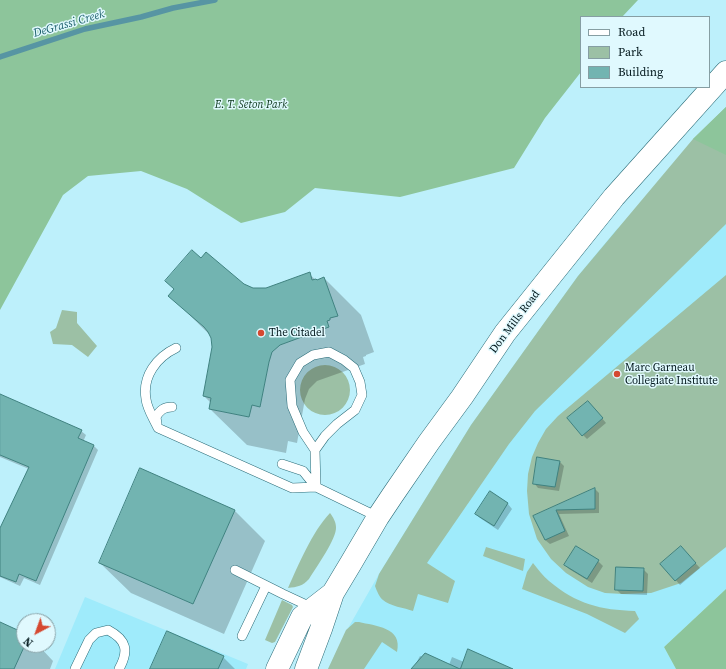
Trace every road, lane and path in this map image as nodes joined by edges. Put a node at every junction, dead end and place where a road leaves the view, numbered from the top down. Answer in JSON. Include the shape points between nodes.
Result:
{"nodes":[{"id":1,"x":726,"y":72,"type":"edge"},
{"id":2,"x":176,"y":348,"type":"dead end"},
{"id":3,"x":172,"y":407,"type":"dead end"},
{"id":4,"x":158,"y":428,"type":"junction"},
{"id":5,"x":315,"y":450,"type":"junction"},
{"id":6,"x":282,"y":464,"type":"dead end"},
{"id":7,"x":316,"y":487,"type":"junction"},
{"id":8,"x":378,"y":518,"type":"junction"},
{"id":9,"x":235,"y":570,"type":"dead end"},
{"id":10,"x":266,"y":586,"type":"junction"},
{"id":11,"x":333,"y":593,"type":"junction"},
{"id":12,"x":314,"y":608,"type":"junction"},
{"id":13,"x":242,"y":636,"type":"dead end"},
{"id":14,"x":75,"y":669,"type":"edge"},
{"id":15,"x":119,"y":669,"type":"edge"},
{"id":16,"x":277,"y":669,"type":"edge"},
{"id":17,"x":306,"y":669,"type":"edge"}],
"edges":[{"from":1,"to":8,"type":"main road","name":"Don Mills Road","via":[[614,197],[505,333]]},
{"from":2,"to":4,"type":"lane","via":[[157,362],[144,388],[146,400]]},
{"from":3,"to":4,"type":"lane","via":[[159,411],[156,417]]},
{"from":4,"to":7,"type":"lane","via":[[292,488]]},
{"from":5,"to":5,"type":"lane","via":[[325,436],[355,410],[362,395],[354,368],[329,352],[312,355],[300,363],[290,380],[292,406],[303,432]]},
{"from":5,"to":7,"type":"lane"},
{"from":6,"to":7,"type":"lane","via":[[303,471]]},
{"from":7,"to":8,"type":"lane"},
{"from":8,"to":11,"type":"main road","name":"Don Mills Road"},
{"from":9,"to":10,"type":"lane"},
{"from":10,"to":12,"type":"lane"},
{"from":10,"to":13,"type":"lane"},
{"from":11,"to":12,"type":"main road","name":"Don Mills Road"},
{"from":11,"to":17,"type":"main road","name":"Don Mills Road"},
{"from":12,"to":16,"type":"main road","name":"Don Mills Road","via":[[302,617]]},
{"from":14,"to":15,"type":"lane","via":[[89,640],[96,633],[108,630],[116,634],[124,645],[125,653]]}]}
